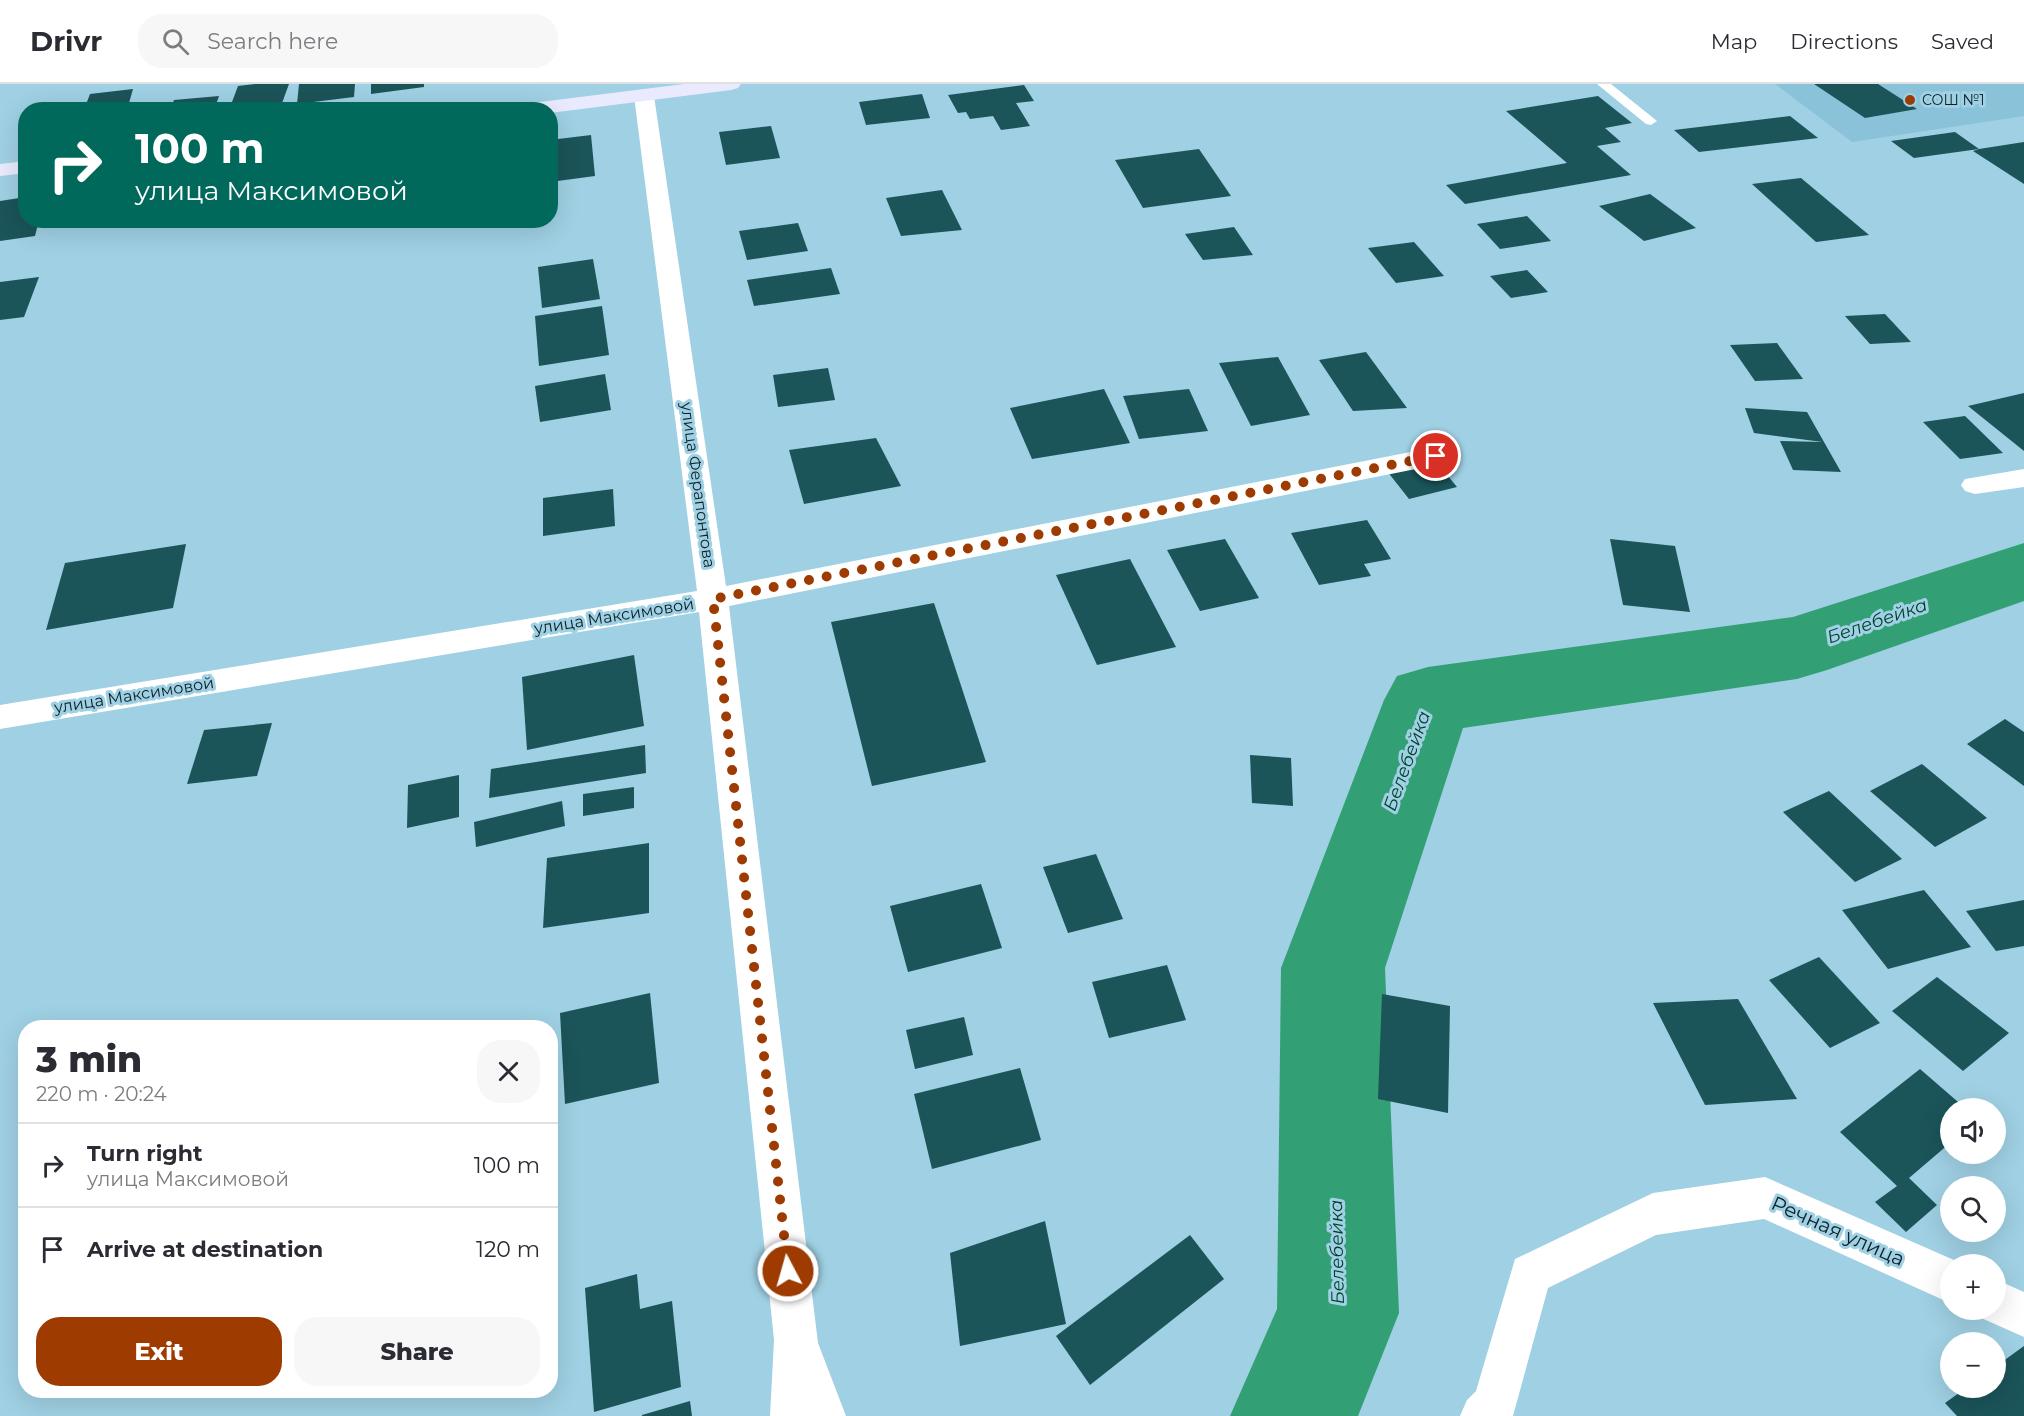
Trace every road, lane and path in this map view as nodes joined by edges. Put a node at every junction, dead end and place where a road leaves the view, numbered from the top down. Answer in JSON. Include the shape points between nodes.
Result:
{"nodes":[{"id":1,"x":731,"y":84,"type":"edge"},
{"id":2,"x":1603,"y":84,"type":"edge"},
{"id":3,"x":644,"y":96,"type":"junction"},
{"id":4,"x":558,"y":106,"type":"edge"},
{"id":5,"x":1651,"y":121,"type":"dead end"},
{"id":6,"x":18,"y":168,"type":"edge"},
{"id":7,"x":0,"y":170,"type":"edge"},
{"id":8,"x":1436,"y":456,"type":"dead end"},
{"id":9,"x":2024,"y":478,"type":"edge"},
{"id":10,"x":1975,"y":485,"type":"dead end"},
{"id":11,"x":713,"y":599,"type":"junction"},
{"id":12,"x":0,"y":717,"type":"edge"},
{"id":13,"x":1940,"y":1277,"type":"edge"},
{"id":14,"x":2006,"y":1306,"type":"edge"},
{"id":15,"x":2024,"y":1315,"type":"edge"},
{"id":16,"x":796,"y":1340,"type":"junction"},
{"id":17,"x":793,"y":1416,"type":"edge"},
{"id":18,"x":823,"y":1416,"type":"edge"},
{"id":19,"x":1483,"y":1416,"type":"edge"}],
"edges":[{"from":1,"to":3,"type":"main road"},
{"from":2,"to":5,"type":"lane"},
{"from":3,"to":4,"type":"main road"},
{"from":3,"to":11,"type":"street","name":"улица Ферапонтова"},
{"from":6,"to":7,"type":"main road"},
{"from":8,"to":11,"type":"street","name":"улица Максимовой"},
{"from":9,"to":10,"type":"street"},
{"from":11,"to":12,"type":"street","name":"улица Максимовой"},
{"from":11,"to":16,"type":"street","name":"улица Ферапонтова"},
{"from":13,"to":19,"type":"street","name":"Речная улица","via":[[1765,1198],[1653,1214],[1530,1274],[1495,1405]]},
{"from":14,"to":15,"type":"street"},
{"from":16,"to":17,"type":"street"},
{"from":16,"to":18,"type":"street"}]}
